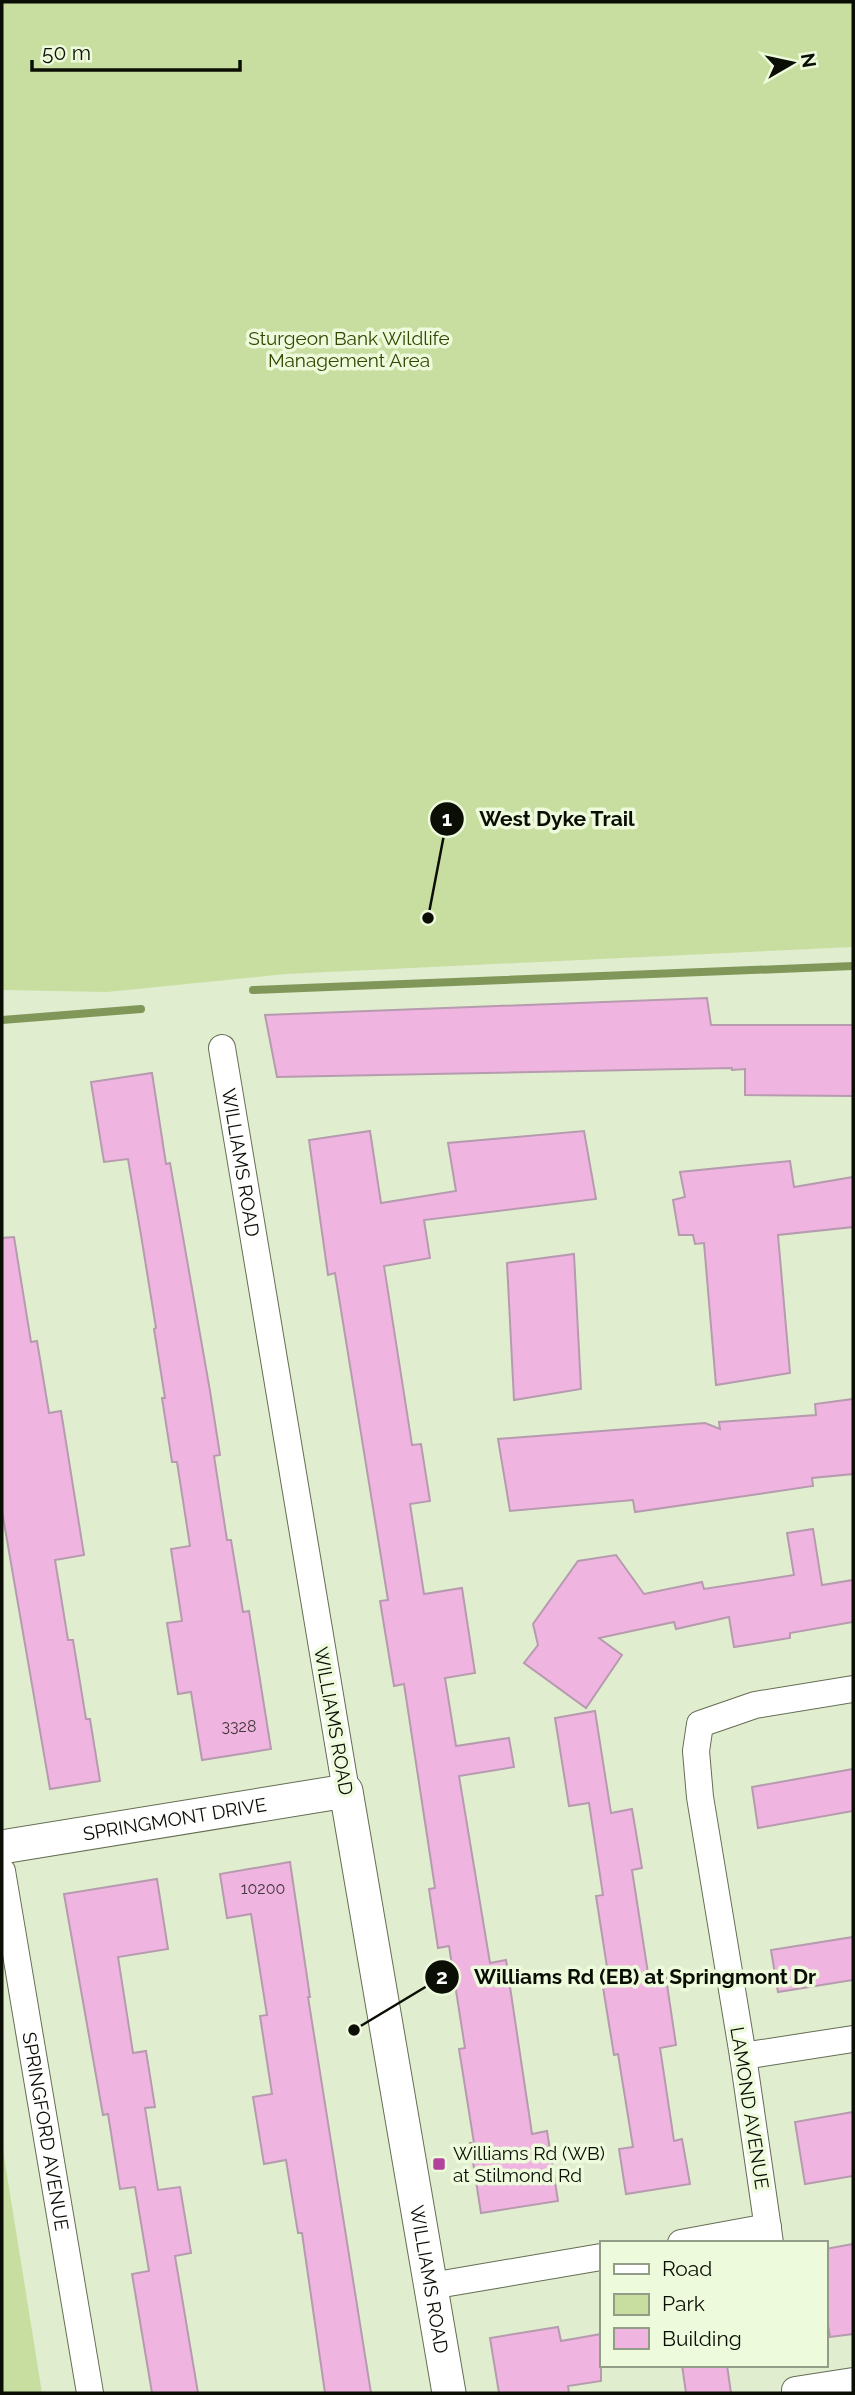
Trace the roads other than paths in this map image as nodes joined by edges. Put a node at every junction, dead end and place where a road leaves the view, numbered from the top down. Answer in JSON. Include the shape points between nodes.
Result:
{"nodes":[{"id":1,"x":222,"y":1048,"type":"dead end"},
{"id":2,"x":853,"y":1689,"type":"edge"},
{"id":3,"x":346,"y":1791,"type":"junction"},
{"id":4,"x":2,"y":1847,"type":"edge"},
{"id":5,"x":2,"y":1871,"type":"edge"},
{"id":6,"x":853,"y":2039,"type":"edge"},
{"id":7,"x":743,"y":2056,"type":"junction"},
{"id":8,"x":769,"y":2235,"type":"edge"},
{"id":9,"x":703,"y":2241,"type":"edge"},
{"id":10,"x":600,"y":2257,"type":"edge"},
{"id":11,"x":431,"y":2286,"type":"junction"},
{"id":12,"x":853,"y":2381,"type":"edge"},
{"id":13,"x":793,"y":2383,"type":"edge"},
{"id":14,"x":90,"y":2393,"type":"edge"},
{"id":15,"x":449,"y":2393,"type":"edge"}],
"edges":[{"from":1,"to":3,"type":"street","name":"WILLIAMS ROAD"},
{"from":2,"to":7,"type":"street","name":"LAMOND AVENUE","via":[[755,1705],[700,1724],[696,1751],[700,1797]]},
{"from":3,"to":4,"type":"street","name":"SPRINGMONT DRIVE"},
{"from":3,"to":11,"type":"street","name":"WILLIAMS ROAD"},
{"from":5,"to":14,"type":"street","name":"SPRINGFORD AVENUE"},
{"from":6,"to":7,"type":"street"},
{"from":7,"to":8,"type":"street","name":"LAMOND AVENUE"},
{"from":8,"to":9,"type":"street"},
{"from":10,"to":11,"type":"street"},
{"from":11,"to":15,"type":"street","name":"WILLIAMS ROAD"},
{"from":12,"to":13,"type":"street"}]}
